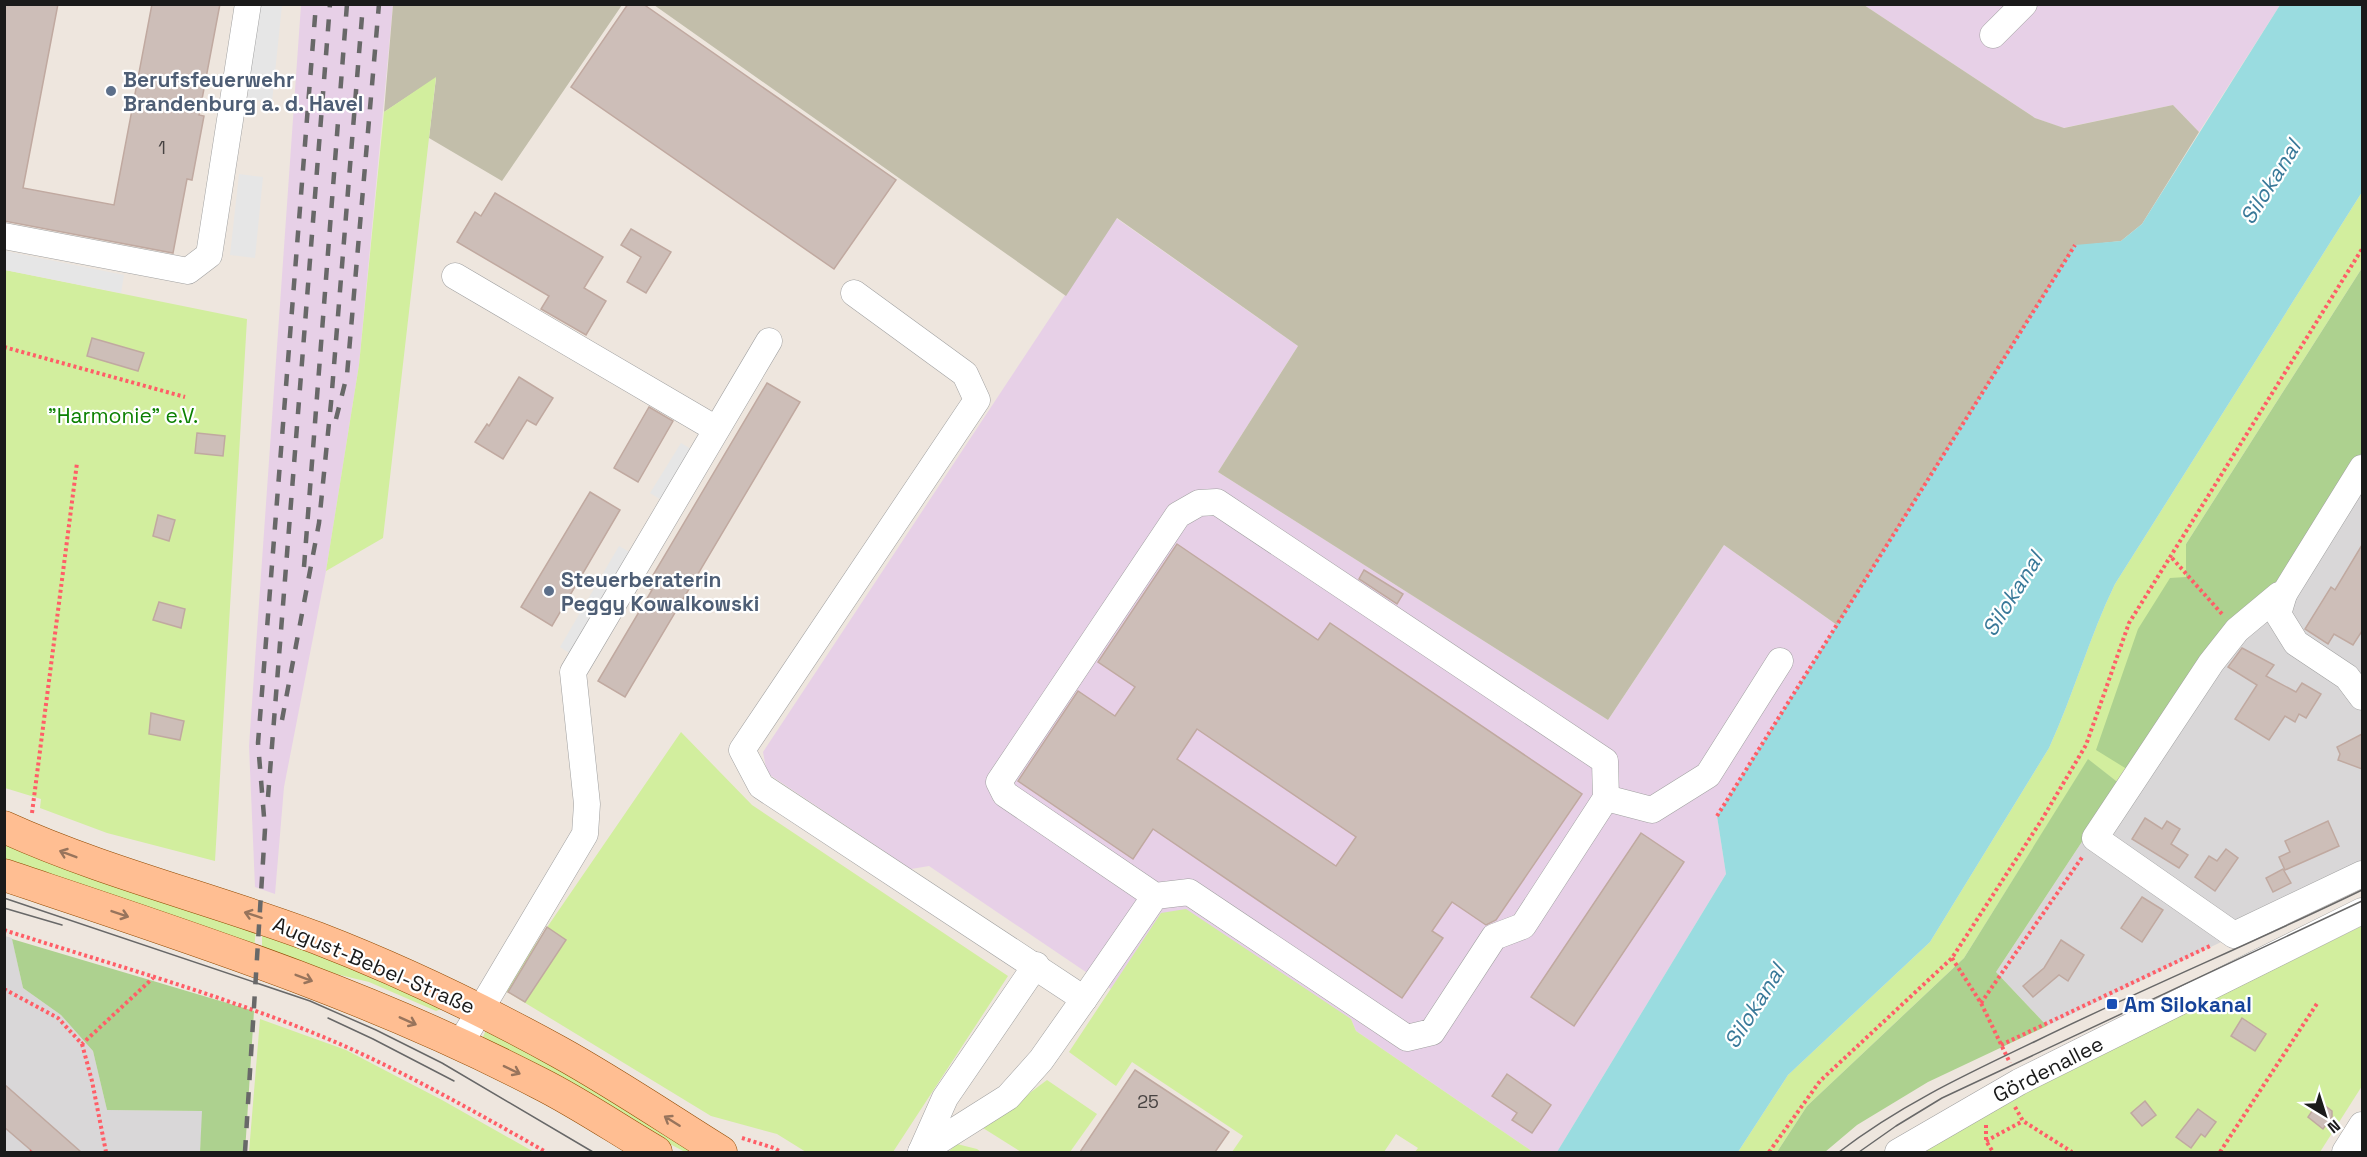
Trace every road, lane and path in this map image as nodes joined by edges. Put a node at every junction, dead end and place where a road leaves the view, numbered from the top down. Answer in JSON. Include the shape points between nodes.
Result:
{"nodes":[{"id":1,"x":249,"y":4,"type":"edge"},
{"id":2,"x":2024,"y":4,"type":"edge"},
{"id":3,"x":1993,"y":35,"type":"dead end"},
{"id":4,"x":4,"y":236,"type":"edge"},
{"id":5,"x":2075,"y":245,"type":"dead end"},
{"id":6,"x":2362,"y":249,"type":"edge"},
{"id":7,"x":454,"y":276,"type":"dead end"},
{"id":8,"x":854,"y":293,"type":"dead end"},
{"id":9,"x":769,"y":341,"type":"dead end"},
{"id":10,"x":4,"y":347,"type":"edge"},
{"id":11,"x":185,"y":397,"type":"dead end"},
{"id":12,"x":716,"y":429,"type":"junction"},
{"id":13,"x":77,"y":463,"type":"dead end"},
{"id":14,"x":2362,"y":468,"type":"edge"},
{"id":15,"x":2172,"y":558,"type":"junction"},
{"id":16,"x":2284,"y":594,"type":"junction"},
{"id":17,"x":2236,"y":630,"type":"junction"},
{"id":18,"x":1780,"y":661,"type":"dead end"},
{"id":19,"x":2362,"y":697,"type":"edge"},
{"id":20,"x":1606,"y":798,"type":"junction"},
{"id":21,"x":1717,"y":816,"type":"dead end"},
{"id":22,"x":18,"y":822,"type":"edge"},
{"id":23,"x":2095,"y":838,"type":"junction"},
{"id":24,"x":2362,"y":874,"type":"edge"},
{"id":25,"x":4,"y":875,"type":"edge"},
{"id":26,"x":1155,"y":896,"type":"junction"},
{"id":27,"x":2362,"y":911,"type":"edge"},
{"id":28,"x":4,"y":930,"type":"edge"},
{"id":29,"x":2234,"y":935,"type":"junction"},
{"id":30,"x":1952,"y":958,"type":"junction"},
{"id":31,"x":1036,"y":965,"type":"junction"},
{"id":32,"x":153,"y":977,"type":"junction"},
{"id":33,"x":4,"y":989,"type":"edge"},
{"id":34,"x":1084,"y":999,"type":"junction"},
{"id":35,"x":2318,"y":1002,"type":"dead end"},
{"id":36,"x":1981,"y":1003,"type":"junction"},
{"id":37,"x":480,"y":1010,"type":"junction"},
{"id":38,"x":82,"y":1044,"type":"junction"},
{"id":39,"x":460,"y":1044,"type":"junction"},
{"id":40,"x":2001,"y":1045,"type":"junction"},
{"id":41,"x":2019,"y":1082,"type":"junction"},
{"id":42,"x":2023,"y":1121,"type":"junction"},
{"id":43,"x":2362,"y":1125,"type":"edge"},
{"id":44,"x":1986,"y":1141,"type":"dead end"},
{"id":45,"x":106,"y":1152,"type":"edge"},
{"id":46,"x":546,"y":1152,"type":"edge"},
{"id":47,"x":656,"y":1152,"type":"edge"},
{"id":48,"x":721,"y":1152,"type":"edge"},
{"id":49,"x":921,"y":1152,"type":"edge"},
{"id":50,"x":1769,"y":1152,"type":"edge"},
{"id":51,"x":1898,"y":1152,"type":"edge"},
{"id":52,"x":2072,"y":1152,"type":"edge"},
{"id":53,"x":2220,"y":1152,"type":"edge"},
{"id":54,"x":2345,"y":1152,"type":"edge"}],
"edges":[{"from":1,"to":4,"type":"street","via":[[209,255],[188,271]]},
{"from":2,"to":3,"type":"street"},
{"from":5,"to":21,"type":"path"},
{"from":6,"to":15,"type":"path"},
{"from":7,"to":12,"type":"street"},
{"from":8,"to":31,"type":"street","via":[[965,374],[977,400],[742,750],[761,786]]},
{"from":9,"to":12,"type":"street"},
{"from":10,"to":11,"type":"path"},
{"from":12,"to":37,"type":"street","via":[[573,672],[587,804],[585,834]]},
{"from":13,"to":22,"type":"path"},
{"from":14,"to":16,"type":"street"},
{"from":15,"to":17,"type":"path"},
{"from":15,"to":30,"type":"path","via":[[2129,623],[2086,745],[2042,821]]},
{"from":16,"to":17,"type":"street"},
{"from":16,"to":19,"type":"street","via":[[2278,614],[2295,643],[2347,677]]},
{"from":17,"to":23,"type":"street"},
{"from":18,"to":20,"type":"street","via":[[1708,775],[1652,810]]},
{"from":20,"to":26,"type":"street","via":[[1523,926],[1494,937],[1432,1032],[1407,1038],[1189,892]]},
{"from":20,"to":26,"type":"street","via":[[1605,761],[1217,502],[1199,503],[1178,515],[999,782],[1005,794]]},
{"from":37,"to":22,"type":"main road","name":"August-Bebel-Straße","one_way":true,"via":[[318,938],[79,858]]},
{"from":23,"to":29,"type":"street"},
{"from":23,"to":36,"type":"path"},
{"from":24,"to":29,"type":"street"},
{"from":25,"to":39,"type":"main road","name":"August-Bebel-Straße","one_way":true,"via":[[257,960]]},
{"from":26,"to":34,"type":"street"},
{"from":27,"to":41,"type":"street","name":"Gördenallee"},
{"from":28,"to":32,"type":"path"},
{"from":29,"to":40,"type":"path"},
{"from":30,"to":36,"type":"path"},
{"from":30,"to":50,"type":"path","via":[[1820,1081]]},
{"from":31,"to":34,"type":"street"},
{"from":31,"to":49,"type":"street","via":[[945,1098]]},
{"from":32,"to":38,"type":"path"},
{"from":32,"to":46,"type":"path","via":[[348,1048],[443,1093]]},
{"from":33,"to":38,"type":"path","via":[[58,1018]]},
{"from":34,"to":49,"type":"street","via":[[1008,1097]]},
{"from":35,"to":53,"type":"path"},
{"from":36,"to":40,"type":"path"},
{"from":37,"to":39,"type":"street"},
{"from":48,"to":37,"type":"main road","name":"August-Bebel-Straße","one_way":true,"via":[[561,1053]]},
{"from":38,"to":45,"type":"path"},
{"from":39,"to":47,"type":"main road","name":"August-Bebel-Straße","one_way":true,"via":[[540,1083]]},
{"from":40,"to":41,"type":"path"},
{"from":41,"to":42,"type":"path","via":[[2014,1106]]},
{"from":41,"to":51,"type":"street","name":"Gördenallee"},
{"from":42,"to":44,"type":"path"},
{"from":42,"to":52,"type":"path"},
{"from":43,"to":54,"type":"street"}]}
